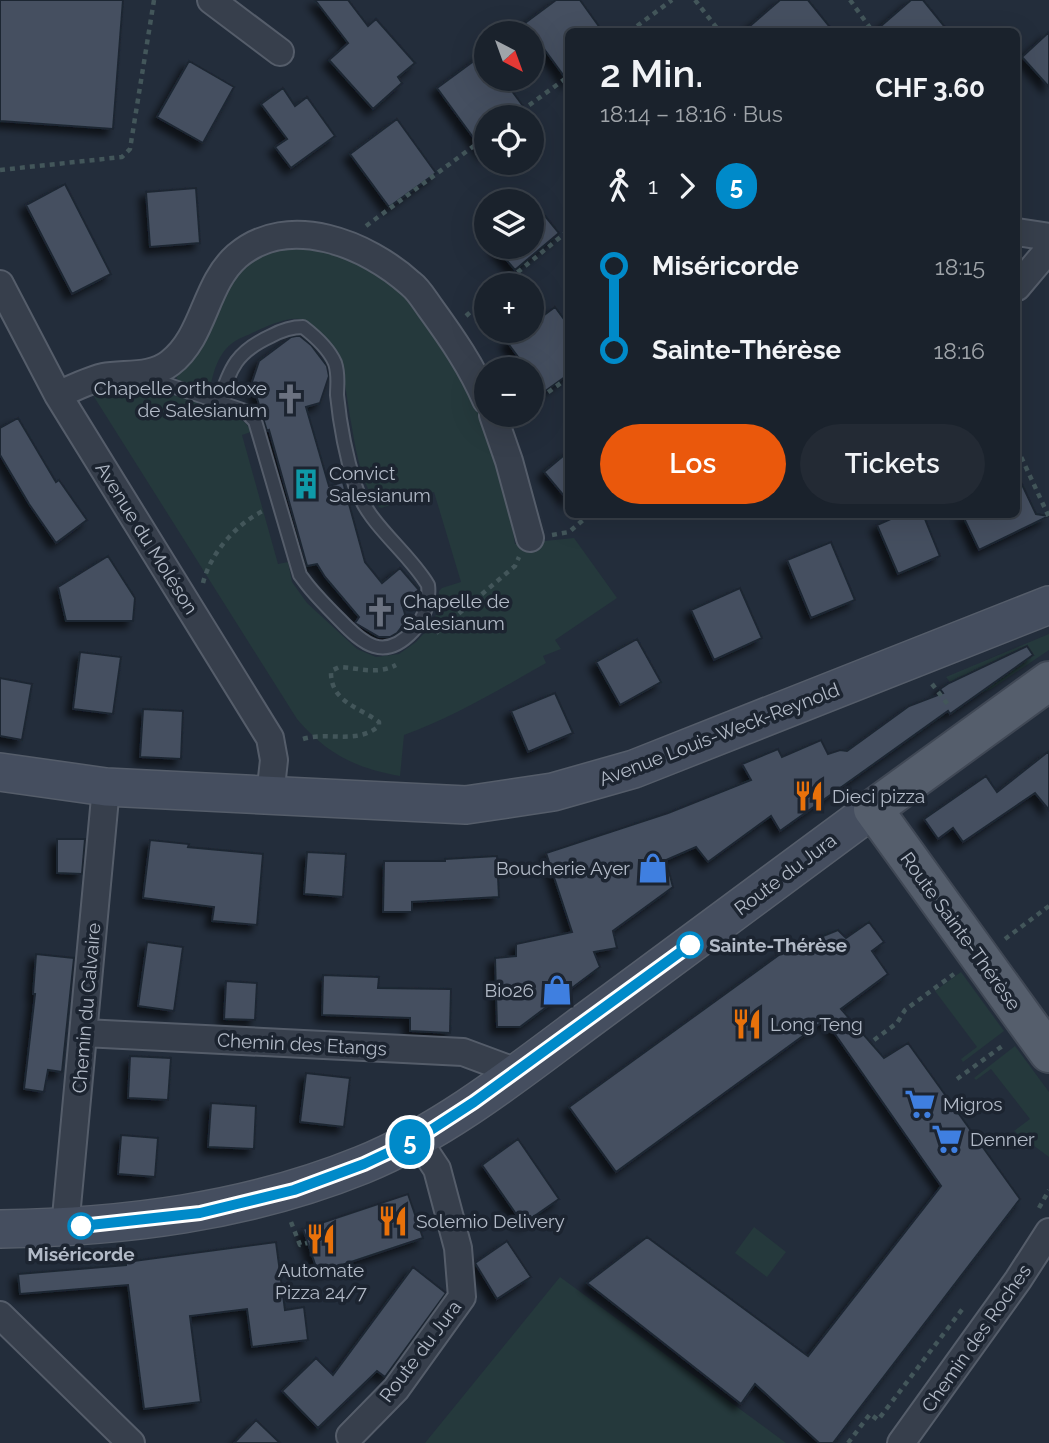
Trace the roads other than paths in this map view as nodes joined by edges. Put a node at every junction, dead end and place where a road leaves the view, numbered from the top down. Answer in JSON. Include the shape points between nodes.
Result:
{"nodes":[{"id":1,"x":211,"y":0,"type":"edge"},
{"id":2,"x":280,"y":52,"type":"dead end"},
{"id":3,"x":1020,"y":232,"type":"edge"},
{"id":4,"x":1049,"y":237,"type":"edge"},
{"id":5,"x":1049,"y":249,"type":"edge"},
{"id":6,"x":1020,"y":283,"type":"edge"},
{"id":7,"x":0,"y":284,"type":"edge"},
{"id":8,"x":155,"y":370,"type":"junction"},
{"id":9,"x":474,"y":374,"type":"edge"},
{"id":10,"x":58,"y":394,"type":"junction"},
{"id":11,"x":219,"y":402,"type":"junction"},
{"id":12,"x":497,"y":427,"type":"edge"},
{"id":13,"x":530,"y":538,"type":"road end"},
{"id":14,"x":1049,"y":605,"type":"edge"},
{"id":15,"x":1049,"y":681,"type":"edge"},
{"id":16,"x":0,"y":772,"type":"edge"},
{"id":17,"x":107,"y":788,"type":"junction"},
{"id":18,"x":270,"y":796,"type":"junction"},
{"id":19,"x":873,"y":809,"type":"junction"},
{"id":20,"x":83,"y":1033,"type":"junction"},
{"id":21,"x":1049,"y":1053,"type":"edge"},
{"id":22,"x":517,"y":1072,"type":"junction"},
{"id":23,"x":417,"y":1139,"type":"junction"},
{"id":24,"x":1041,"y":1224,"type":"edge"},
{"id":25,"x":0,"y":1228,"type":"edge"},
{"id":26,"x":65,"y":1228,"type":"junction"},
{"id":27,"x":0,"y":1315,"type":"edge"},
{"id":28,"x":350,"y":1436,"type":"dead end"},
{"id":29,"x":131,"y":1443,"type":"edge"},
{"id":30,"x":901,"y":1443,"type":"edge"}],
"edges":[{"from":1,"to":2,"type":"street"},
{"from":3,"to":4,"type":"street"},
{"from":5,"to":6,"type":"street"},
{"from":7,"to":10,"type":"street","name":"Avenue du Moléson"},
{"from":8,"to":9,"type":"street","via":[[184,350],[220,278],[237,257],[257,243],[308,234],[377,258],[413,285]]},
{"from":8,"to":10,"type":"street","via":[[105,377]]},
{"from":8,"to":11,"type":"lane","via":[[166,384]]},
{"from":10,"to":18,"type":"street","name":"Avenue du Moléson","via":[[270,738],[274,760]]},
{"from":11,"to":11,"type":"lane","via":[[245,411],[255,421],[300,575],[358,639],[380,648],[401,643],[424,613],[428,585],[376,521],[356,488],[343,437],[338,374],[326,348],[303,327],[285,329],[256,343],[234,362]]},
{"from":12,"to":13,"type":"street"},
{"from":14,"to":18,"type":"main road","name":"Avenue Louis-Weck-Reynold","via":[[635,769],[553,792],[466,805]]},
{"from":15,"to":19,"type":"main road","name":"Route du Jura"},
{"from":16,"to":17,"type":"main road","name":"Avenue Louis-Weck-Reynold"},
{"from":17,"to":18,"type":"main road","name":"Avenue Louis-Weck-Reynold"},
{"from":17,"to":20,"type":"street","name":"Chemin du Calvaire"},
{"from":19,"to":21,"type":"main road","name":"Route Sainte-Thérèse"},
{"from":19,"to":22,"type":"main road","name":"Route du Jura"},
{"from":20,"to":22,"type":"street","name":"Chemin des Etangs","via":[[463,1052]]},
{"from":20,"to":26,"type":"street","name":"Chemin du Calvaire"},
{"from":22,"to":23,"type":"main road","name":"Route du Jura"},
{"from":23,"to":26,"type":"main road","name":"Route du Jura","via":[[294,1190],[200,1213]]},
{"from":23,"to":28,"type":"street","name":"Route du Jura","via":[[438,1169],[458,1248],[462,1297],[396,1388]]},
{"from":24,"to":30,"type":"street","name":"Chemin des Roches","via":[[1018,1280]]},
{"from":25,"to":26,"type":"main road","name":"Route du Jura"},
{"from":27,"to":29,"type":"street"}]}
